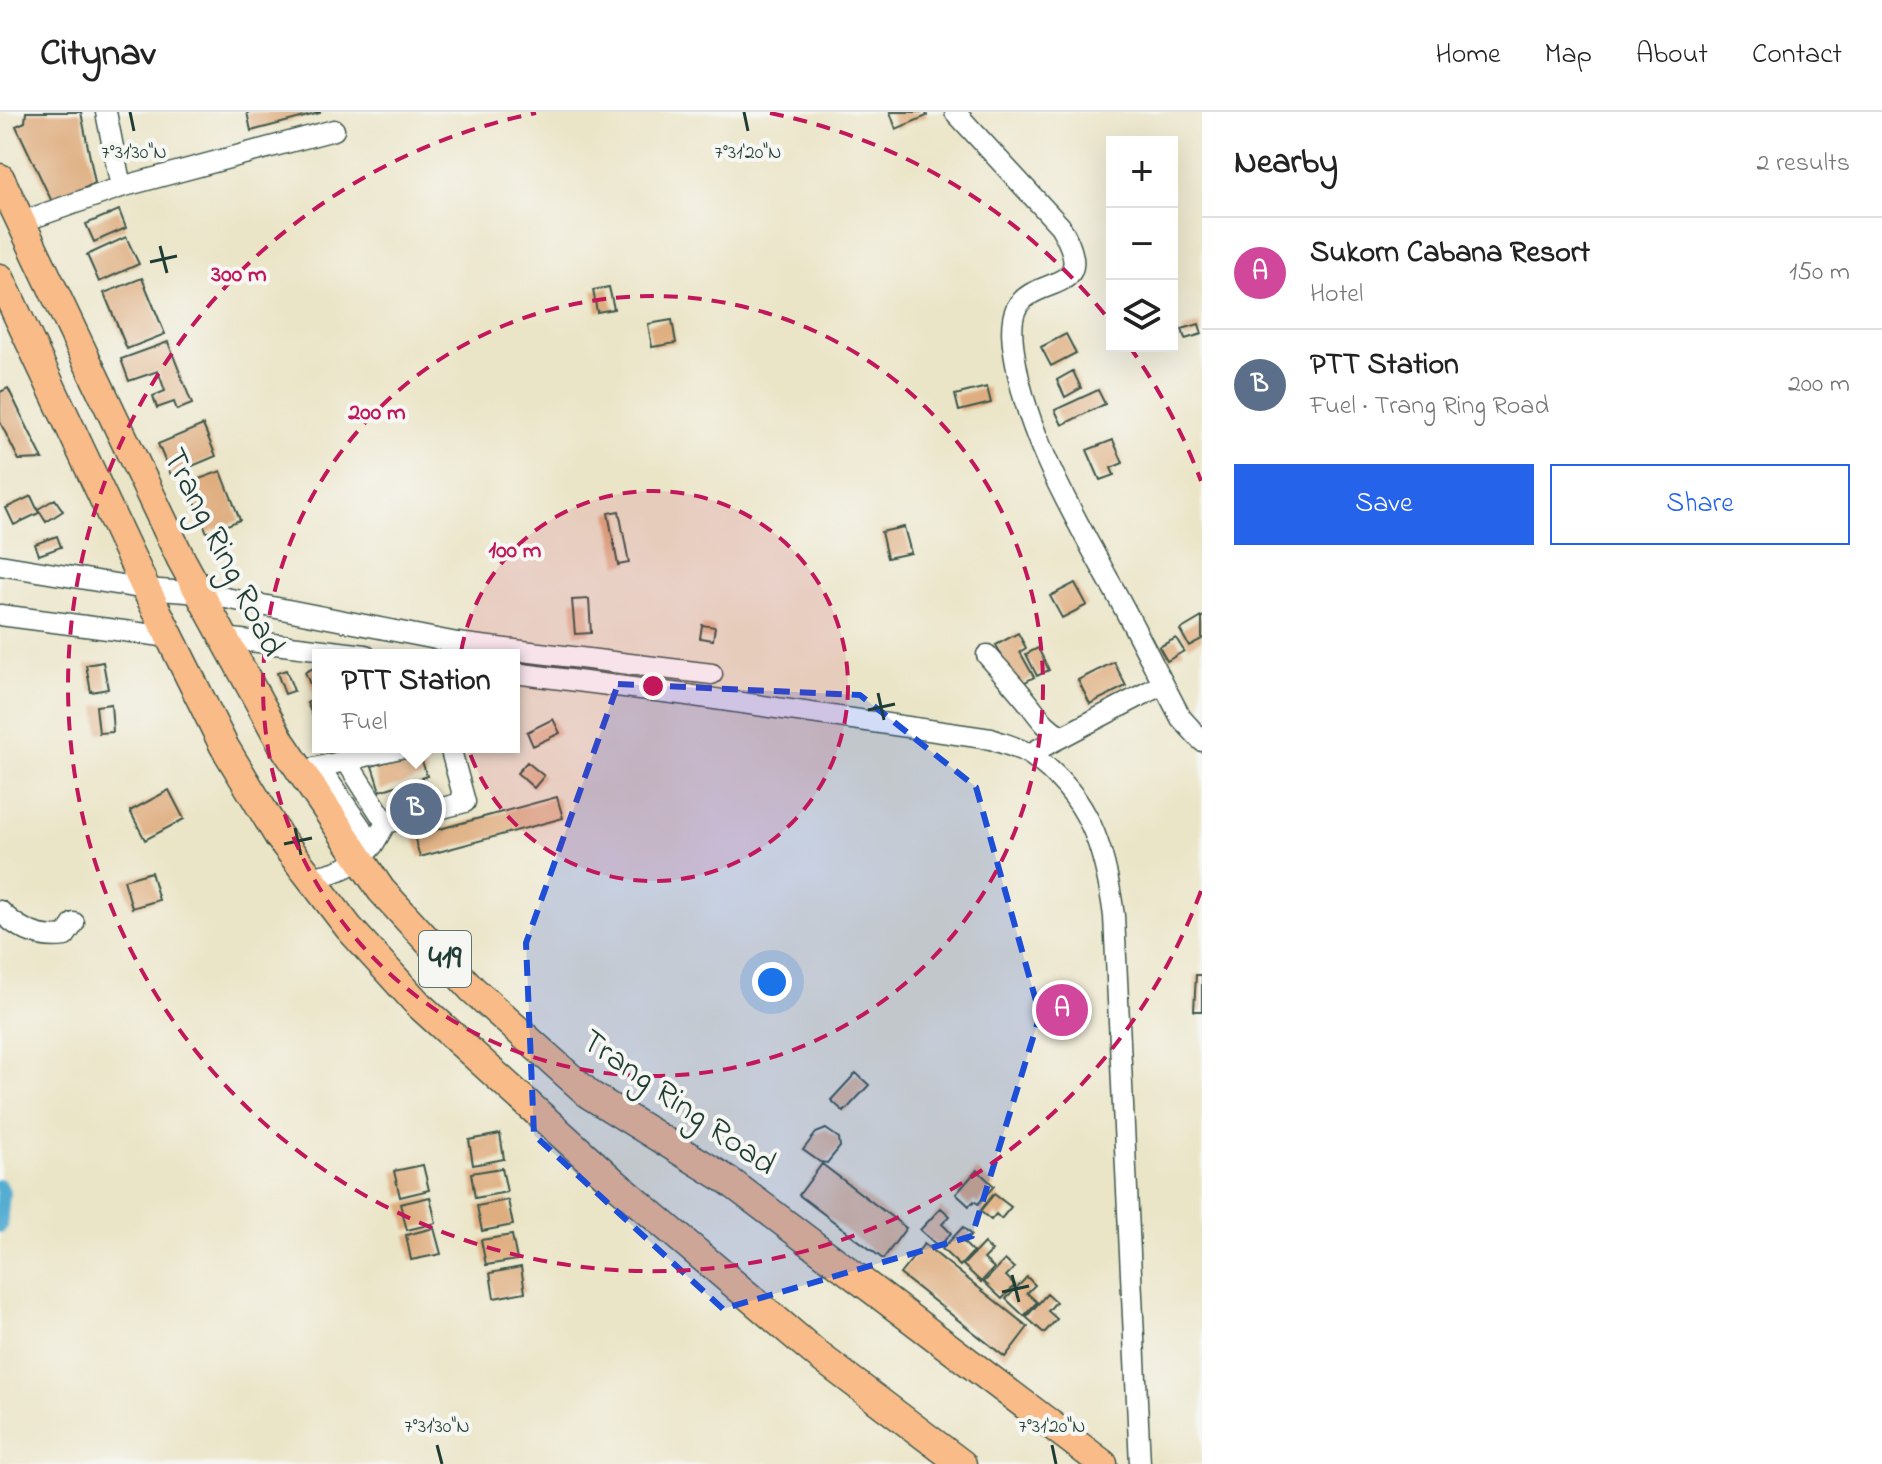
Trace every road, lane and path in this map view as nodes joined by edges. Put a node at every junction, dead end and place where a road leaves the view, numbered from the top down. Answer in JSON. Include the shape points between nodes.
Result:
{"nodes":[{"id":1,"x":106,"y":112,"type":"edge"},
{"id":2,"x":955,"y":112,"type":"edge"},
{"id":3,"x":334,"y":130,"type":"dead end"},
{"id":4,"x":0,"y":178,"type":"edge"},
{"id":5,"x":121,"y":187,"type":"junction"},
{"id":6,"x":21,"y":222,"type":"junction"},
{"id":7,"x":0,"y":278,"type":"edge"},
{"id":8,"x":0,"y":565,"type":"edge"},
{"id":9,"x":146,"y":589,"type":"junction"},
{"id":10,"x":200,"y":593,"type":"junction"},
{"id":11,"x":0,"y":615,"type":"edge"},
{"id":12,"x":170,"y":637,"type":"junction"},
{"id":13,"x":224,"y":638,"type":"junction"},
{"id":14,"x":315,"y":649,"type":"edge"},
{"id":15,"x":506,"y":649,"type":"edge"},
{"id":16,"x":520,"y":651,"type":"edge"},
{"id":17,"x":987,"y":655,"type":"dead end"},
{"id":18,"x":520,"y":674,"type":"edge"},
{"id":19,"x":712,"y":674,"type":"dead end"},
{"id":20,"x":1163,"y":684,"type":"junction"},
{"id":21,"x":1062,"y":736,"type":"junction"},
{"id":22,"x":1202,"y":741,"type":"edge"},
{"id":23,"x":381,"y":753,"type":"edge"},
{"id":24,"x":452,"y":753,"type":"edge"},
{"id":25,"x":1029,"y":754,"type":"junction"},
{"id":26,"x":347,"y":762,"type":"junction"},
{"id":27,"x":310,"y":769,"type":"junction"},
{"id":28,"x":386,"y":823,"type":"junction"},
{"id":29,"x":366,"y":852,"type":"junction"},
{"id":30,"x":310,"y":877,"type":"junction"},
{"id":31,"x":0,"y":911,"type":"edge"},
{"id":32,"x":74,"y":923,"type":"dead end"},
{"id":33,"x":962,"y":1464,"type":"edge"},
{"id":34,"x":1103,"y":1464,"type":"edge"},
{"id":35,"x":1140,"y":1464,"type":"edge"}],
"edges":[{"from":1,"to":5,"type":"street"},
{"from":2,"to":20,"type":"street","via":[[1069,240],[1071,271],[1016,309],[1016,364],[1053,470]]},
{"from":3,"to":5,"type":"street"},
{"from":4,"to":6,"type":"highway","name":"Trang Ring Road","number":"419"},
{"from":5,"to":6,"type":"street"},
{"from":6,"to":10,"type":"highway","name":"Trang Ring Road","number":"419"},
{"from":7,"to":9,"type":"highway","number":"419"},
{"from":8,"to":9,"type":"street"},
{"from":9,"to":10,"type":"street"},
{"from":9,"to":12,"type":"highway","number":"419"},
{"from":10,"to":13,"type":"highway","name":"Trang Ring Road","number":"419"},
{"from":10,"to":15,"type":"street"},
{"from":11,"to":12,"type":"street"},
{"from":12,"to":30,"type":"highway","number":"419","via":[[224,746]]},
{"from":13,"to":14,"type":"street"},
{"from":13,"to":27,"type":"highway","name":"Trang Ring Road","number":"419","via":[[281,742]]},
{"from":16,"to":19,"type":"street"},
{"from":17,"to":21,"type":"street","via":[[1047,729]]},
{"from":18,"to":25,"type":"street","via":[[991,739]]},
{"from":20,"to":21,"type":"street"},
{"from":20,"to":22,"type":"street","via":[[1181,718]]},
{"from":21,"to":25,"type":"street"},
{"from":23,"to":26,"type":"street"},
{"from":24,"to":28,"type":"street","via":[[465,802]]},
{"from":25,"to":35,"type":"street","via":[[1064,784],[1093,824],[1108,871]]},
{"from":26,"to":27,"type":"street"},
{"from":26,"to":28,"type":"street"},
{"from":27,"to":29,"type":"highway","name":"Trang Ring Road","number":"419"},
{"from":28,"to":29,"type":"street"},
{"from":29,"to":30,"type":"street","via":[[337,872]]},
{"from":29,"to":34,"type":"highway","name":"Trang Ring Road","number":"419","via":[[381,890],[472,989],[590,1095],[729,1181]]},
{"from":30,"to":33,"type":"highway","number":"419","via":[[419,1005],[616,1184],[819,1356]]},
{"from":31,"to":32,"type":"street","via":[[16,927],[54,938],[65,936]]}]}
